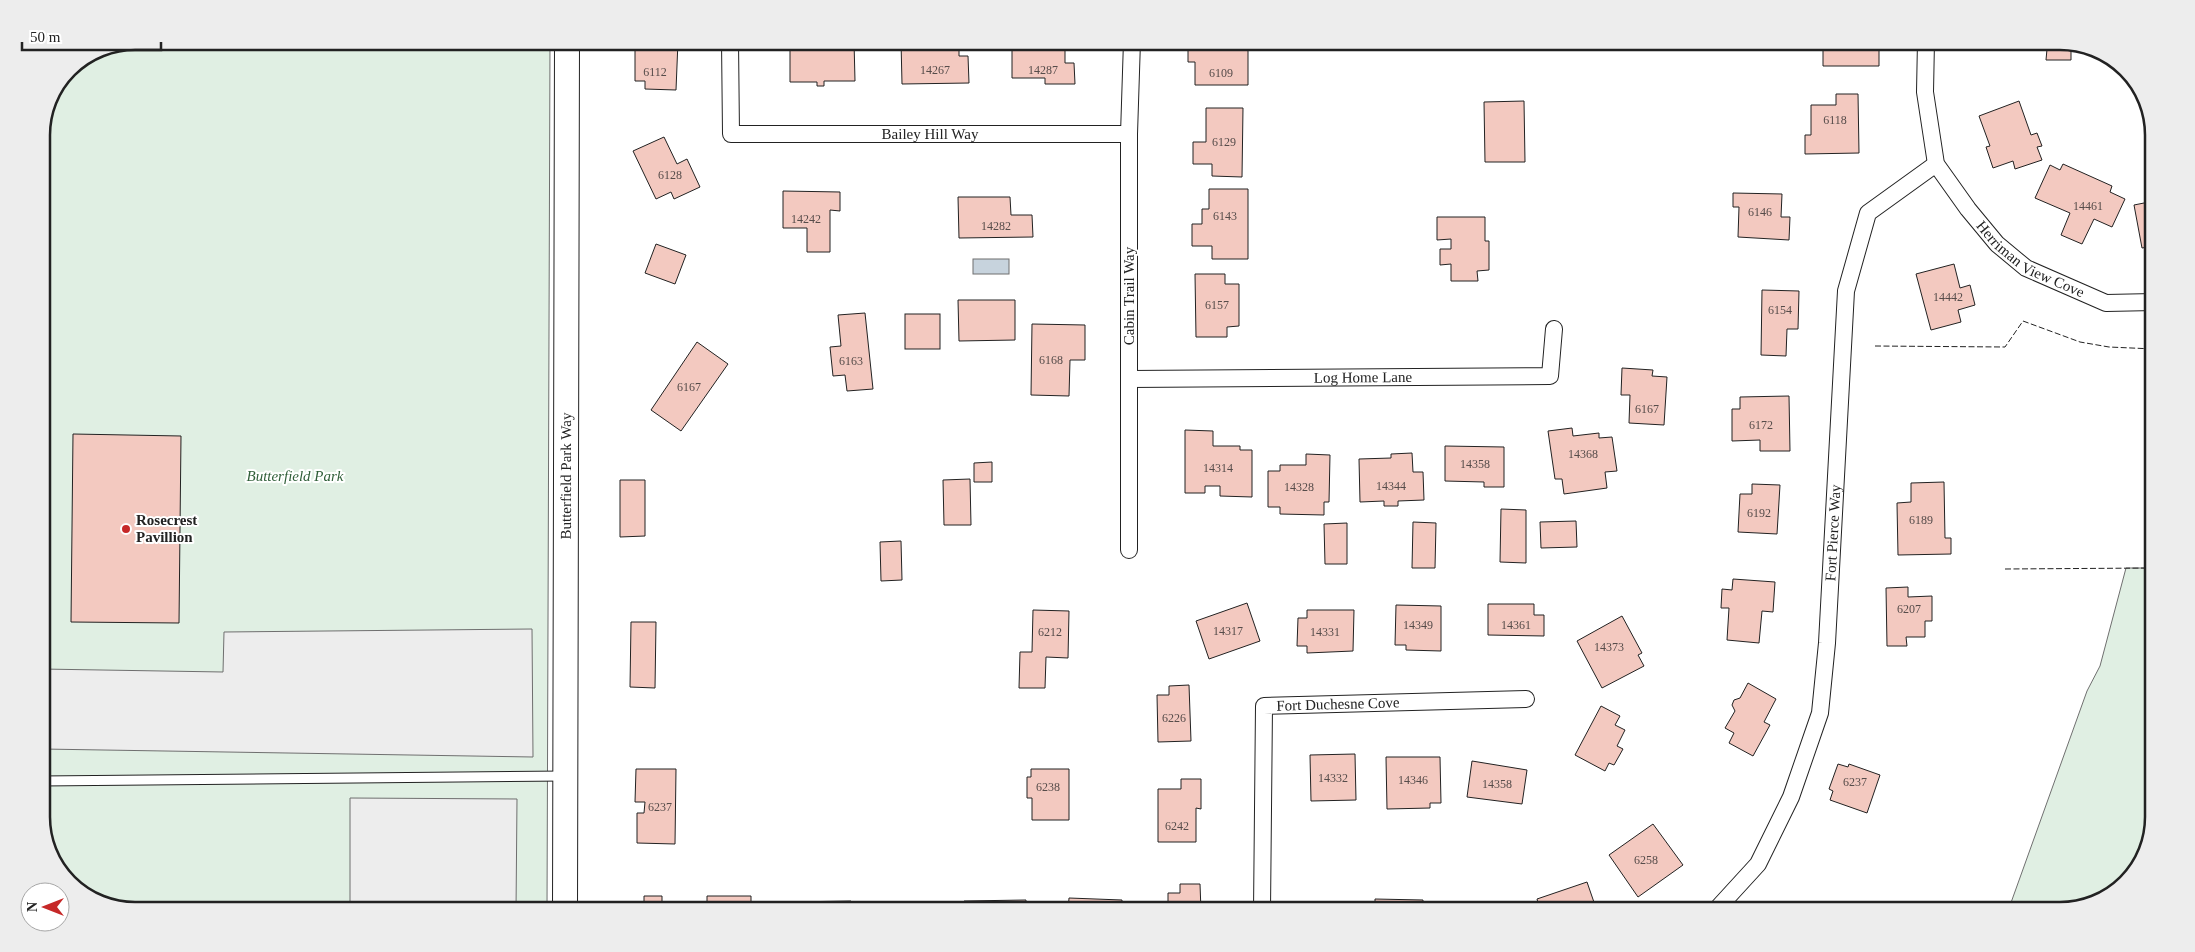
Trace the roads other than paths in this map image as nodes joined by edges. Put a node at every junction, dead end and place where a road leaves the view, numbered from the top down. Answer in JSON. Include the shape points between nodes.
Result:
{"nodes":[{"id":1,"x":567,"y":50,"type":"edge"},
{"id":2,"x":730,"y":50,"type":"edge"},
{"id":3,"x":1132,"y":50,"type":"edge"},
{"id":4,"x":1926,"y":50,"type":"edge"},
{"id":5,"x":1129,"y":134,"type":"junction"},
{"id":6,"x":1936,"y":164,"type":"junction"},
{"id":7,"x":2145,"y":302,"type":"edge"},
{"id":8,"x":1554,"y":329,"type":"dead end"},
{"id":9,"x":1129,"y":379,"type":"junction"},
{"id":10,"x":1129,"y":550,"type":"dead end"},
{"id":11,"x":1526,"y":699,"type":"dead end"},
{"id":12,"x":565,"y":776,"type":"junction"},
{"id":13,"x":50,"y":780,"type":"edge"},
{"id":14,"x":565,"y":902,"type":"edge"},
{"id":15,"x":1262,"y":902,"type":"edge"},
{"id":16,"x":1723,"y":902,"type":"edge"}],
"edges":[{"from":1,"to":12,"type":"street","name":"Butterfield Park Way"},
{"from":2,"to":5,"type":"street","name":"Bailey Hill Way","via":[[731,134]]},
{"from":3,"to":5,"type":"street","name":"Cabin Trail Way"},
{"from":4,"to":6,"type":"street","via":[[1925,92]]},
{"from":5,"to":9,"type":"street","name":"Cabin Trail Way"},
{"from":6,"to":7,"type":"street","name":"Herriman View Cove","via":[[1997,244],[2026,268],[2106,303]]},
{"from":6,"to":16,"type":"street","name":"Fort Pierce Way","via":[[1868,213],[1846,291],[1827,643],[1820,713],[1791,797],[1758,864]]},
{"from":8,"to":9,"type":"street","name":"Log Home Lane","via":[[1550,376]]},
{"from":9,"to":10,"type":"street","name":"Cabin Trail Way"},
{"from":11,"to":15,"type":"street","name":"Fort Duchesne Cove","via":[[1264,706]]},
{"from":12,"to":13,"type":"lane"},
{"from":12,"to":14,"type":"street","name":"Butterfield Park Way"}]}
